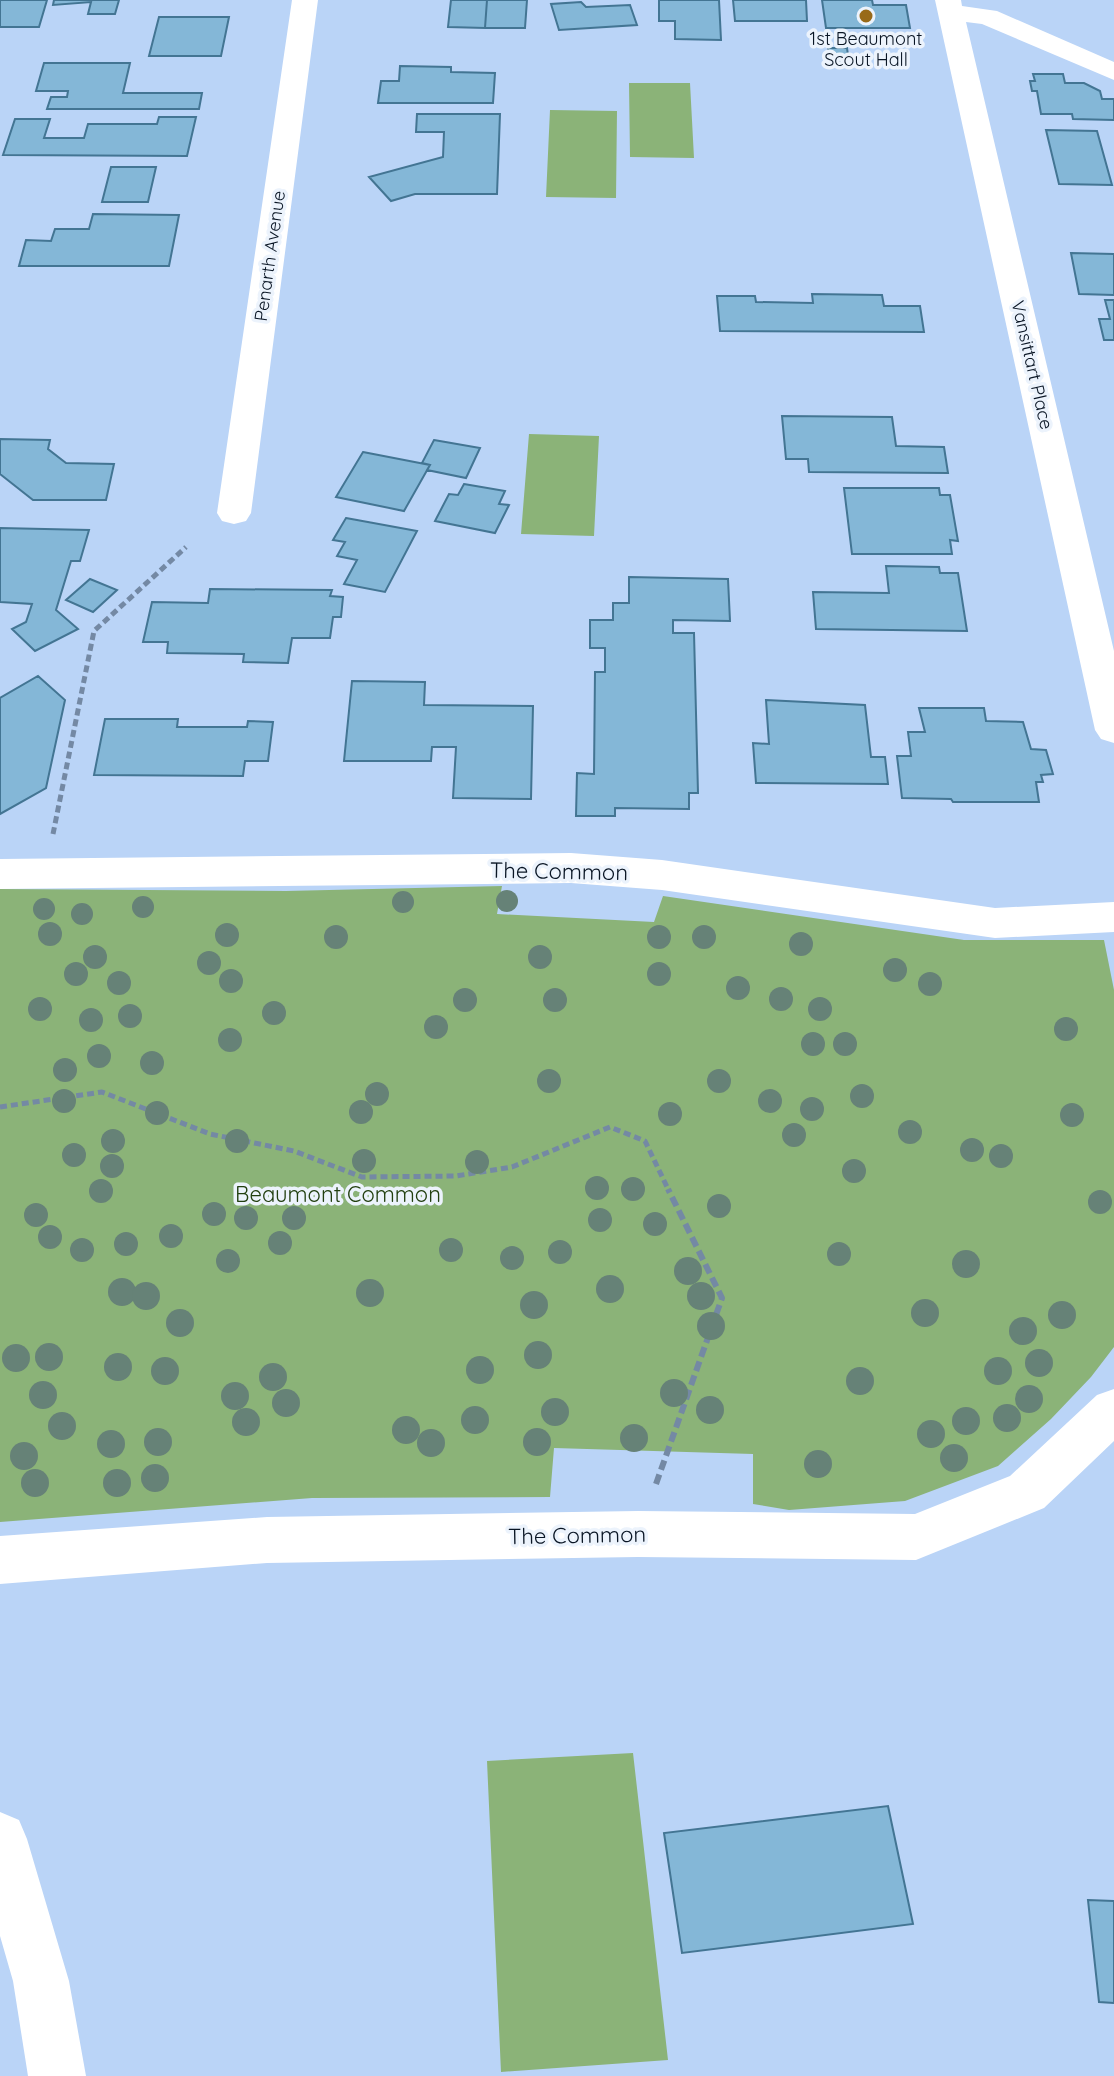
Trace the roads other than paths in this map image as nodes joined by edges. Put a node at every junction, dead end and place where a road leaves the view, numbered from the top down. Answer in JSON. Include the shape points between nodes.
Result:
{"nodes":[{"id":1,"x":305,"y":0,"type":"edge"},
{"id":2,"x":950,"y":6,"type":"edge"},
{"id":3,"x":1114,"y":72,"type":"edge"},
{"id":4,"x":234,"y":513,"type":"dead end"},
{"id":5,"x":1114,"y":730,"type":"edge"},
{"id":6,"x":0,"y":874,"type":"edge"},
{"id":7,"x":1114,"y":917,"type":"edge"},
{"id":8,"x":1114,"y":1410,"type":"edge"},
{"id":9,"x":0,"y":1560,"type":"edge"},
{"id":10,"x":0,"y":1839,"type":"edge"},
{"id":11,"x":57,"y":2076,"type":"edge"}],
"edges":[{"from":1,"to":4,"type":"street","name":"Penarth Avenue"},
{"from":2,"to":3,"type":"street"},
{"from":2,"to":5,"type":"street","name":"Vansittart Place"},
{"from":6,"to":7,"type":"street","name":"The Common","via":[[571,868],[662,875],[995,923]]},
{"from":8,"to":9,"type":"street","name":"The Common","via":[[1027,1492],[916,1537],[638,1534],[267,1540]]},
{"from":10,"to":11,"type":"street","via":[[41,1981]]}]}
